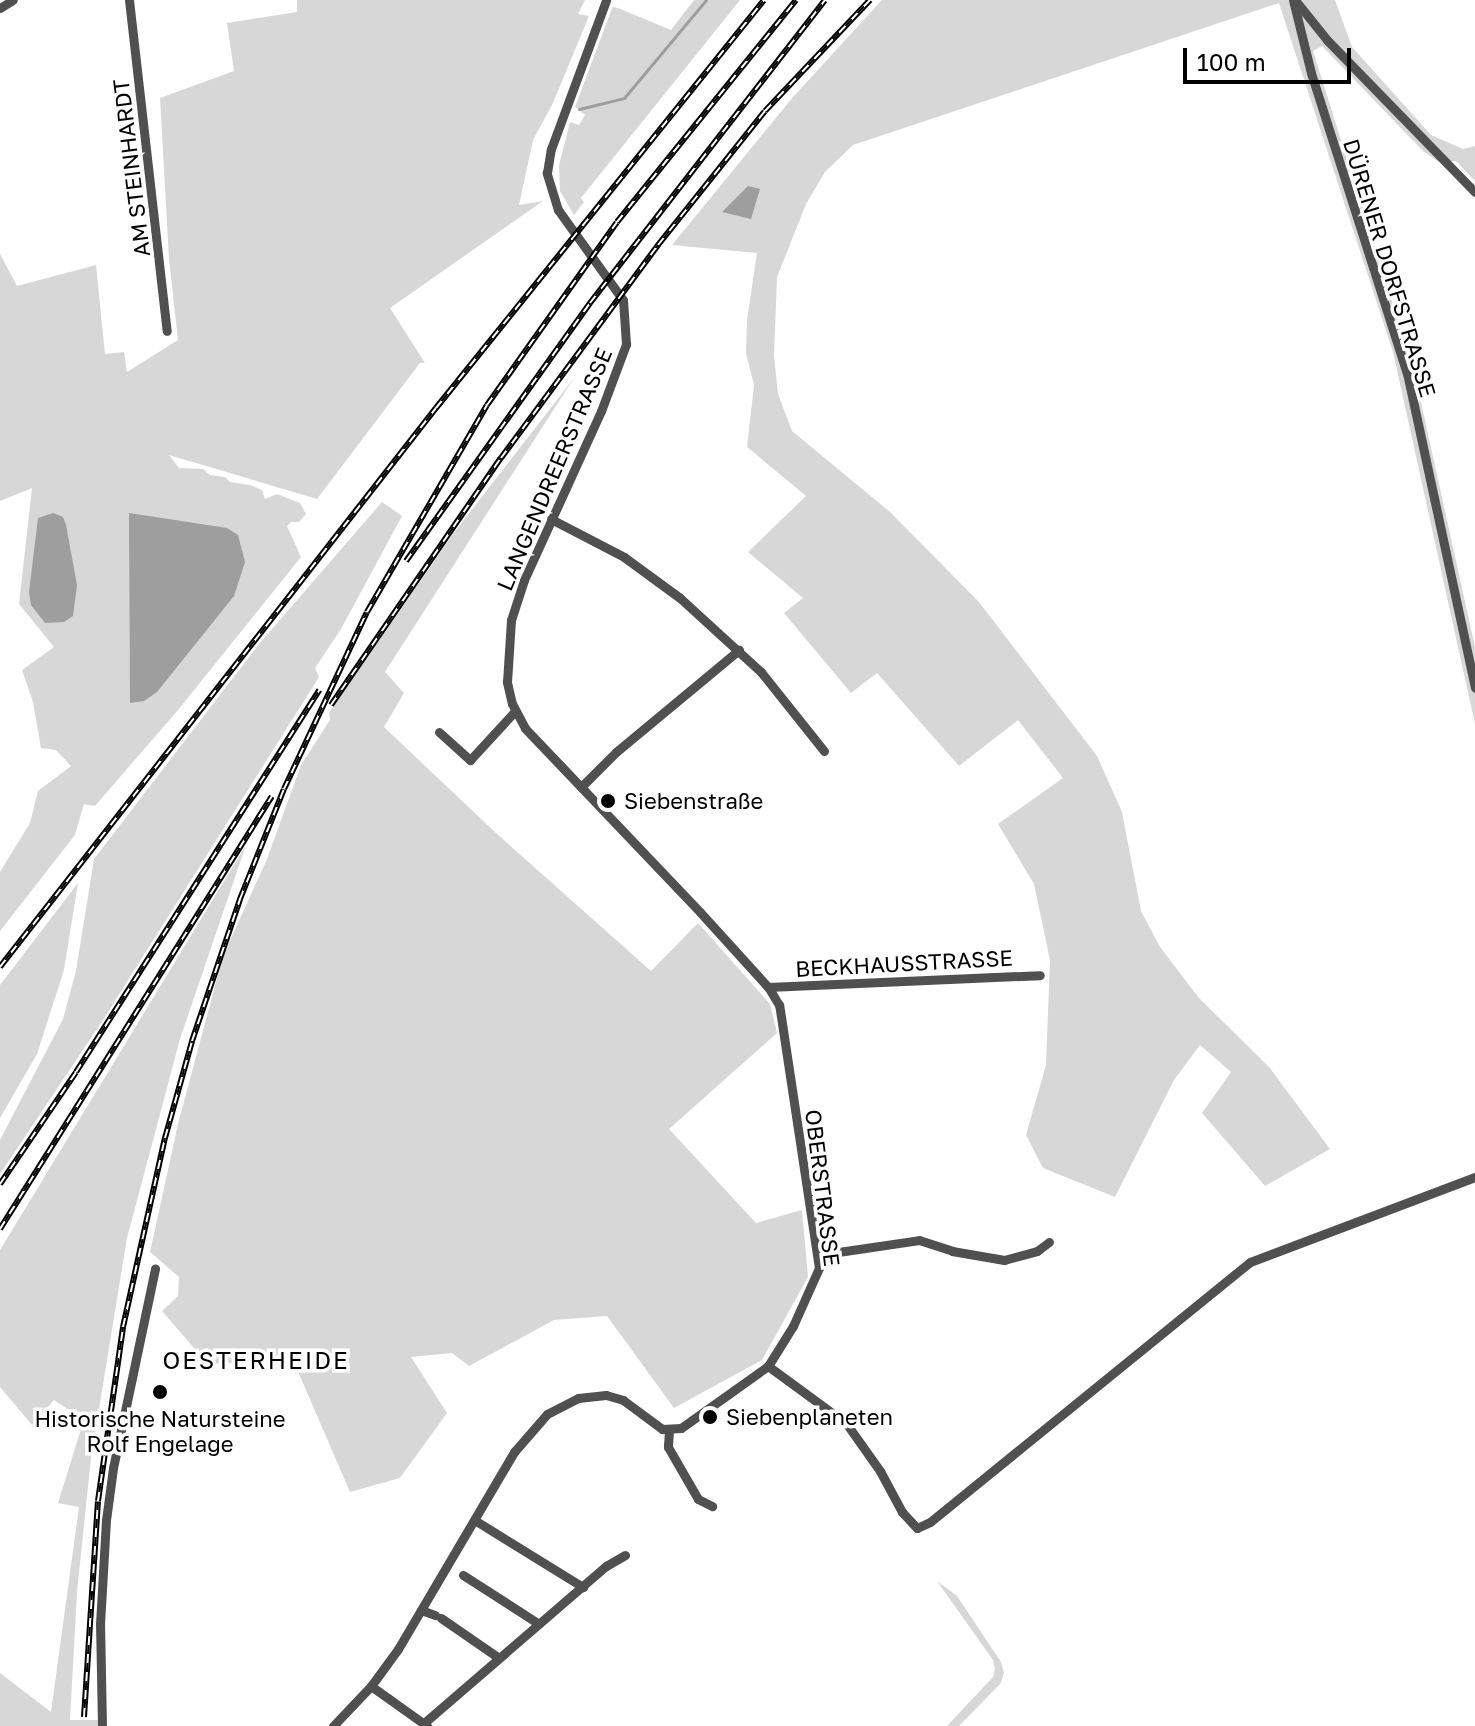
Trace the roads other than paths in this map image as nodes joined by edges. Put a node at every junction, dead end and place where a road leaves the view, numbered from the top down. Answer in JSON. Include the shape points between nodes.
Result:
{"nodes":[{"id":1,"x":13,"y":0,"type":"edge"},
{"id":2,"x":129,"y":0,"type":"edge"},
{"id":3,"x":606,"y":0,"type":"edge"},
{"id":4,"x":1294,"y":0,"type":"edge"},
{"id":5,"x":0,"y":8,"type":"edge"},
{"id":6,"x":1475,"y":192,"type":"edge"},
{"id":7,"x":167,"y":331,"type":"dead end"},
{"id":8,"x":551,"y":519,"type":"junction"},
{"id":9,"x":739,"y":650,"type":"junction"},
{"id":10,"x":1475,"y":688,"type":"edge"},
{"id":11,"x":515,"y":711,"type":"junction"},
{"id":12,"x":439,"y":732,"type":"dead end"},
{"id":13,"x":824,"y":751,"type":"dead end"},
{"id":14,"x":581,"y":787,"type":"junction"},
{"id":15,"x":700,"y":912,"type":"joint"},
{"id":16,"x":1040,"y":975,"type":"dead end"},
{"id":17,"x":768,"y":987,"type":"junction"},
{"id":18,"x":1475,"y":1177,"type":"edge"},
{"id":19,"x":1049,"y":1242,"type":"dead end"},
{"id":20,"x":818,"y":1255,"type":"junction"},
{"id":21,"x":155,"y":1268,"type":"dead end"},
{"id":22,"x":768,"y":1366,"type":"junction"},
{"id":23,"x":669,"y":1431,"type":"junction"},
{"id":24,"x":712,"y":1506,"type":"dead end"},
{"id":25,"x":476,"y":1521,"type":"junction"},
{"id":26,"x":625,"y":1555,"type":"dead end"},
{"id":27,"x":463,"y":1575,"type":"dead end"},
{"id":28,"x":583,"y":1587,"type":"junction"},
{"id":29,"x":421,"y":1610,"type":"junction"},
{"id":30,"x":539,"y":1624,"type":"junction"},
{"id":31,"x":499,"y":1658,"type":"junction"},
{"id":32,"x":371,"y":1686,"type":"junction"},
{"id":33,"x":426,"y":1725,"type":"edge"},
{"id":34,"x":102,"y":1726,"type":"edge"},
{"id":35,"x":333,"y":1726,"type":"edge"}],
"edges":[{"from":1,"to":5,"type":"street"},
{"from":2,"to":7,"type":"street","name":"AM STEINHARDT"},
{"from":3,"to":8,"type":"street","name":"LANGENDREERSTRASSE","via":[[547,173],[558,210],[623,300],[626,344]]},
{"from":4,"to":6,"type":"street"},
{"from":4,"to":10,"type":"street","name":"DÜRENER DORFSTRASSE","via":[[1311,73],[1407,373]]},
{"from":8,"to":9,"type":"street","via":[[624,557]]},
{"from":8,"to":11,"type":"street","name":"LANGENDREERSTRASSE","via":[[511,620],[506,661]]},
{"from":9,"to":13,"type":"street"},
{"from":9,"to":14,"type":"street"},
{"from":11,"to":12,"type":"street","via":[[470,760]]},
{"from":11,"to":14,"type":"street","name":"LANGENDREERSTRASSE"},
{"from":14,"to":15,"type":"street","name":"LANGENDREERSTRASSE"},
{"from":15,"to":17,"type":"street","name":"OBERSTRASSE"},
{"from":16,"to":17,"type":"street","name":"BECKHAUSSTRASSE"},
{"from":17,"to":20,"type":"street","name":"OBERSTRASSE","via":[[783,1024]]},
{"from":18,"to":22,"type":"street","via":[[1263,1254],[917,1528],[846,1423]]},
{"from":19,"to":20,"type":"street","via":[[1004,1260],[919,1240]]},
{"from":20,"to":22,"type":"street","name":"OBERSTRASSE","via":[[816,1282]]},
{"from":21,"to":34,"type":"street","via":[[106,1520]]},
{"from":22,"to":23,"type":"street","name":"OBERSTRASSE","via":[[681,1428]]},
{"from":23,"to":24,"type":"street","via":[[668,1447],[698,1499]]},
{"from":23,"to":25,"type":"street","via":[[623,1400],[606,1395],[592,1394],[561,1405],[529,1431]]},
{"from":25,"to":28,"type":"street"},
{"from":25,"to":29,"type":"street"},
{"from":26,"to":28,"type":"street"},
{"from":27,"to":30,"type":"street"},
{"from":28,"to":30,"type":"street"},
{"from":29,"to":31,"type":"street"},
{"from":29,"to":32,"type":"street"},
{"from":30,"to":31,"type":"street"},
{"from":31,"to":33,"type":"street"},
{"from":32,"to":33,"type":"street"},
{"from":32,"to":35,"type":"street"}]}
